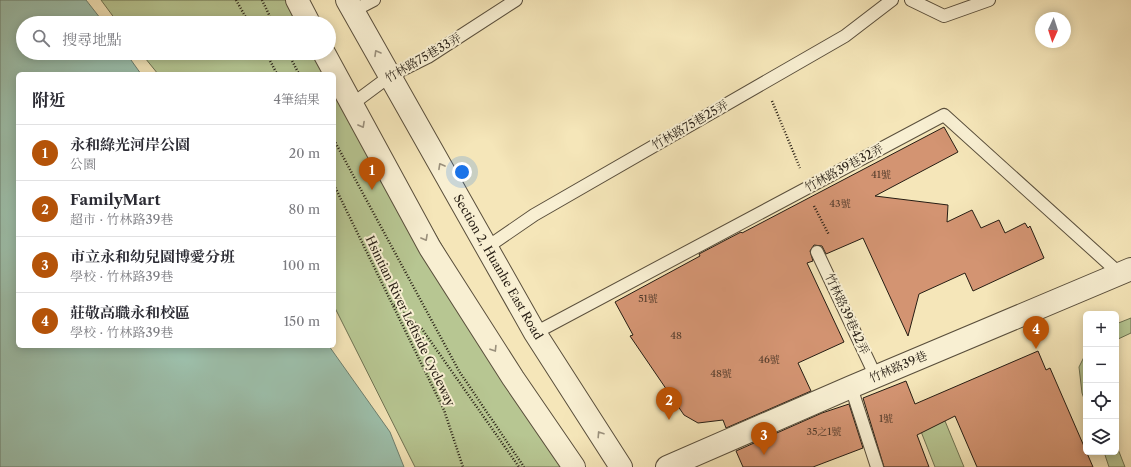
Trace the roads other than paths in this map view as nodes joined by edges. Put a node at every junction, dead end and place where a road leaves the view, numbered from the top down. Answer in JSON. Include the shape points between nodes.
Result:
{"nodes":[{"id":1,"x":297,"y":0,"type":"edge"},
{"id":2,"x":374,"y":0,"type":"edge"},
{"id":3,"x":516,"y":0,"type":"edge"},
{"id":4,"x":892,"y":0,"type":"edge"},
{"id":5,"x":911,"y":0,"type":"edge"},
{"id":6,"x":988,"y":0,"type":"edge"},
{"id":7,"x":350,"y":5,"type":"edge"},
{"id":8,"x":305,"y":16,"type":"edge"},
{"id":9,"x":328,"y":60,"type":"edge"},
{"id":10,"x":334,"y":72,"type":"edge"},
{"id":11,"x":336,"y":76,"type":"edge"},
{"id":12,"x":390,"y":76,"type":"junction"},
{"id":13,"x":351,"y":104,"type":"junction"},
{"id":14,"x":486,"y":248,"type":"junction"},
{"id":15,"x":817,"y":252,"type":"dead end"},
{"id":16,"x":1125,"y":272,"type":"edge"},
{"id":17,"x":535,"y":333,"type":"junction"},
{"id":18,"x":876,"y":376,"type":"junction"},
{"id":19,"x":851,"y":387,"type":"junction"},
{"id":20,"x":574,"y":467,"type":"edge"},
{"id":21,"x":621,"y":467,"type":"edge"},
{"id":22,"x":667,"y":467,"type":"edge"},
{"id":23,"x":877,"y":467,"type":"edge"}],
"edges":[{"from":1,"to":8,"type":"street"},
{"from":2,"to":7,"type":"lane"},
{"from":3,"to":12,"type":"lane","name":"竹林路75巷33弄","via":[[428,58]]},
{"from":4,"to":14,"type":"lane","name":"竹林路75巷25弄","via":[[845,36],[534,215]]},
{"from":5,"to":6,"type":"lane","via":[[944,16]]},
{"from":12,"to":7,"type":"street","name":"Section 2, Huanhe East Road","one_way":true},
{"from":9,"to":10,"type":"street"},
{"from":11,"to":13,"type":"street"},
{"from":12,"to":13,"type":"lane","name":"竹林路75巷33弄"},
{"from":14,"to":12,"type":"street","name":"Section 2, Huanhe East Road","one_way":true},
{"from":13,"to":20,"type":"street","one_way":true,"via":[[430,248],[513,378]]},
{"from":14,"to":17,"type":"street","name":"Section 2, Huanhe East Road"},
{"from":15,"to":18,"type":"lane","name":"竹林路39巷42弄"},
{"from":16,"to":17,"type":"lane","name":"竹林路39巷32弄","via":[[944,115]]},
{"from":16,"to":18,"type":"street","name":"竹林路39巷"},
{"from":21,"to":17,"type":"street","name":"Section 2, Huanhe East Road","one_way":true},
{"from":18,"to":19,"type":"street","name":"竹林路39巷"},
{"from":19,"to":22,"type":"street","name":"竹林路39巷"},
{"from":19,"to":23,"type":"lane"}]}
